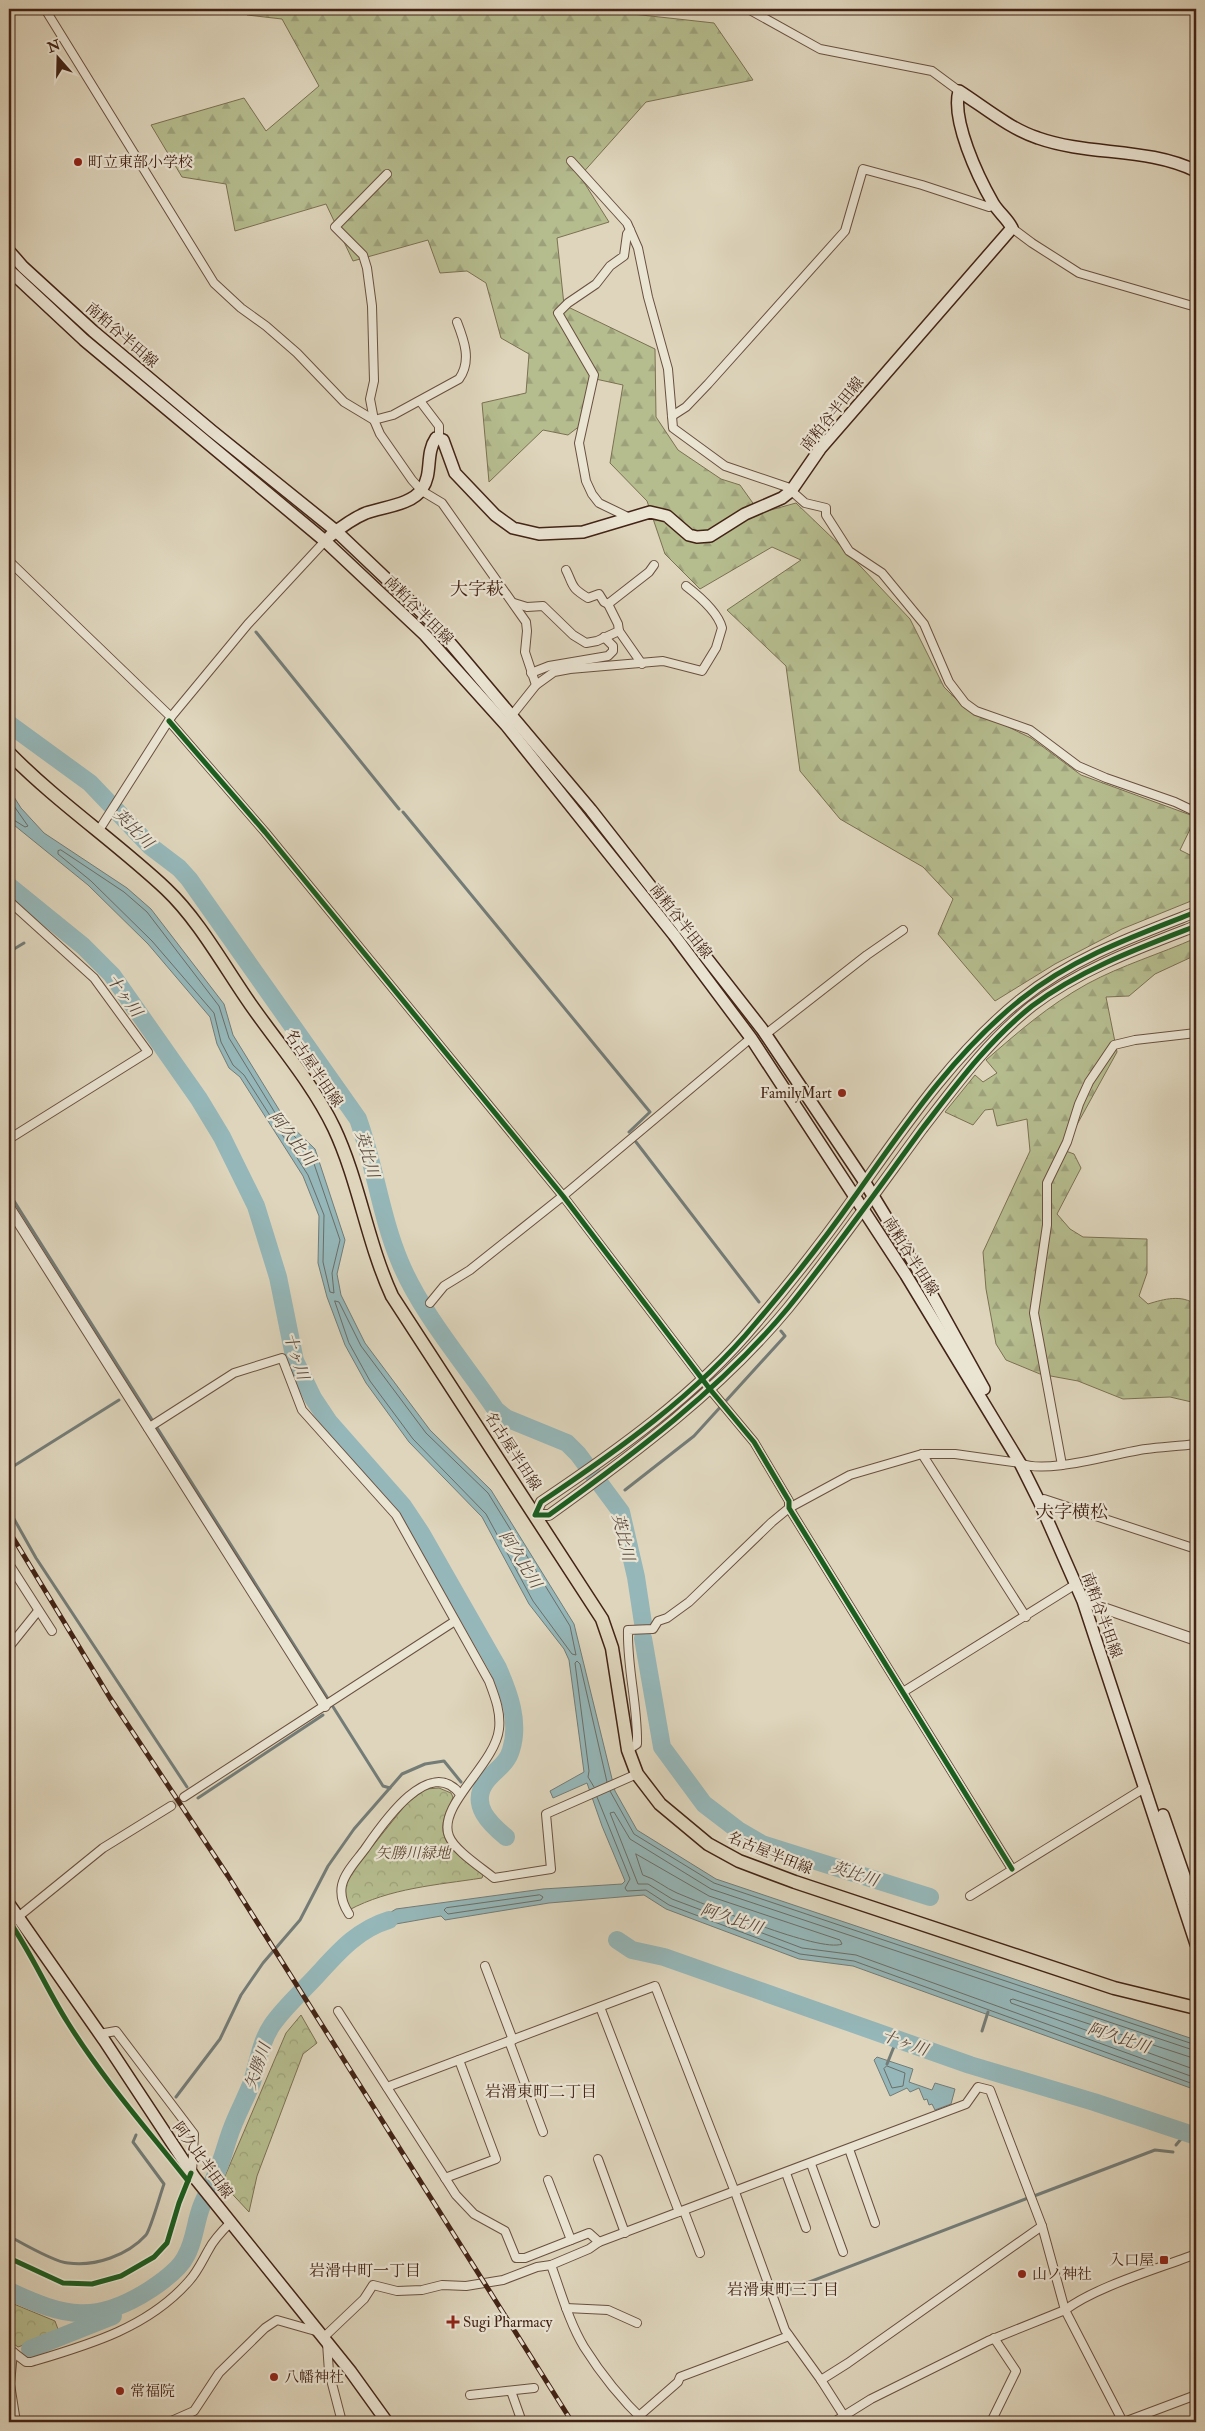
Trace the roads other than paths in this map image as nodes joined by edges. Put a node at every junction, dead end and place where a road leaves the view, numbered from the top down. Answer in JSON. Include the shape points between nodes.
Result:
{"nodes":[{"id":1,"x":45,"y":9,"type":"edge"},
{"id":2,"x":748,"y":9,"type":"edge"},
{"id":3,"x":959,"y":90,"type":"junction"},
{"id":4,"x":571,"y":161,"type":"dead end"},
{"id":5,"x":1196,"y":170,"type":"edge"},
{"id":6,"x":387,"y":174,"type":"dead end"},
{"id":7,"x":994,"y":204,"type":"junction"},
{"id":8,"x":1012,"y":228,"type":"junction"},
{"id":9,"x":630,"y":230,"type":"junction"},
{"id":10,"x":9,"y":250,"type":"edge"},
{"id":11,"x":9,"y":270,"type":"edge"},
{"id":12,"x":1196,"y":307,"type":"edge"},
{"id":13,"x":457,"y":322,"type":"dead end"},
{"id":14,"x":420,"y":401,"type":"junction"},
{"id":15,"x":672,"y":416,"type":"junction"},
{"id":16,"x":374,"y":420,"type":"junction"},
{"id":17,"x":439,"y":439,"type":"junction"},
{"id":18,"x":422,"y":491,"type":"junction"},
{"id":19,"x":792,"y":492,"type":"junction"},
{"id":20,"x":630,"y":518,"type":"junction"},
{"id":21,"x":336,"y":532,"type":"junction"},
{"id":22,"x":325,"y":540,"type":"junction"},
{"id":23,"x":9,"y":561,"type":"edge"},
{"id":24,"x":654,"y":564,"type":"dead end"},
{"id":25,"x":566,"y":570,"type":"dead end"},
{"id":26,"x":686,"y":586,"type":"dead end"},
{"id":27,"x":513,"y":604,"type":"junction"},
{"id":28,"x":608,"y":604,"type":"junction"},
{"id":29,"x":619,"y":631,"type":"junction"},
{"id":30,"x":604,"y":638,"type":"junction"},
{"id":31,"x":642,"y":664,"type":"junction"},
{"id":32,"x":531,"y":673,"type":"junction"},
{"id":33,"x":536,"y":685,"type":"junction"},
{"id":34,"x":170,"y":719,"type":"junction"},
{"id":35,"x":508,"y":720,"type":"junction"},
{"id":36,"x":9,"y":753,"type":"edge"},
{"id":37,"x":1196,"y":812,"type":"edge"},
{"id":38,"x":99,"y":830,"type":"junction"},
{"id":39,"x":9,"y":901,"type":"edge"},
{"id":40,"x":1196,"y":912,"type":"edge"},
{"id":41,"x":1196,"y":926,"type":"edge"},
{"id":42,"x":903,"y":930,"type":"dead end"},
{"id":43,"x":1196,"y":1033,"type":"edge"},
{"id":44,"x":766,"y":1034,"type":"junction"},
{"id":45,"x":751,"y":1038,"type":"junction"},
{"id":46,"x":9,"y":1139,"type":"edge"},
{"id":47,"x":864,"y":1181,"type":"junction"},
{"id":48,"x":873,"y":1195,"type":"junction"},
{"id":49,"x":563,"y":1196,"type":"junction"},
{"id":50,"x":855,"y":1196,"type":"junction"},
{"id":51,"x":9,"y":1207,"type":"edge"},
{"id":52,"x":863,"y":1208,"type":"junction"},
{"id":53,"x":430,"y":1303,"type":"dead end"},
{"id":54,"x":702,"y":1378,"type":"junction"},
{"id":55,"x":709,"y":1388,"type":"junction"},
{"id":56,"x":148,"y":1428,"type":"junction"},
{"id":57,"x":1196,"y":1444,"type":"edge"},
{"id":58,"x":922,"y":1454,"type":"junction"},
{"id":59,"x":1024,"y":1465,"type":"junction"},
{"id":60,"x":1062,"y":1465,"type":"junction"},
{"id":61,"x":1044,"y":1499,"type":"junction"},
{"id":62,"x":788,"y":1508,"type":"junction"},
{"id":63,"x":535,"y":1515,"type":"junction"},
{"id":64,"x":1196,"y":1549,"type":"edge"},
{"id":65,"x":10,"y":1568,"type":"edge"},
{"id":66,"x":1076,"y":1584,"type":"junction"},
{"id":67,"x":1087,"y":1603,"type":"junction"},
{"id":68,"x":38,"y":1610,"type":"junction"},
{"id":69,"x":1026,"y":1617,"type":"junction"},
{"id":70,"x":455,"y":1621,"type":"junction"},
{"id":71,"x":52,"y":1631,"type":"dead end"},
{"id":72,"x":1196,"y":1640,"type":"edge"},
{"id":73,"x":9,"y":1647,"type":"edge"},
{"id":74,"x":903,"y":1692,"type":"junction"},
{"id":75,"x":325,"y":1706,"type":"junction"},
{"id":76,"x":628,"y":1750,"type":"junction"},
{"id":77,"x":638,"y":1774,"type":"junction"},
{"id":78,"x":1146,"y":1786,"type":"junction"},
{"id":79,"x":460,"y":1794,"type":"junction"},
{"id":80,"x":184,"y":1797,"type":"tunnel mouth"},
{"id":81,"x":171,"y":1806,"type":"tunnel mouth"},
{"id":82,"x":1012,"y":1869,"type":"junction"},
{"id":83,"x":970,"y":1896,"type":"dead end"},
{"id":84,"x":9,"y":1904,"type":"edge"},
{"id":85,"x":1196,"y":1910,"type":"edge"},
{"id":86,"x":349,"y":1914,"type":"dead end"},
{"id":87,"x":13,"y":1920,"type":"edge"},
{"id":88,"x":1193,"y":1924,"type":"edge"},
{"id":89,"x":1196,"y":1944,"type":"edge"},
{"id":90,"x":485,"y":1966,"type":"dead end"},
{"id":91,"x":600,"y":2007,"type":"junction"},
{"id":92,"x":1196,"y":2008,"type":"edge"},
{"id":93,"x":338,"y":2011,"type":"dead end"},
{"id":94,"x":100,"y":2034,"type":"junction"},
{"id":95,"x":511,"y":2040,"type":"junction"},
{"id":96,"x":459,"y":2060,"type":"junction"},
{"id":97,"x":387,"y":2087,"type":"junction"},
{"id":98,"x":543,"y":2132,"type":"dead end"},
{"id":99,"x":849,"y":2149,"type":"junction"},
{"id":100,"x":598,"y":2159,"type":"dead end"},
{"id":101,"x":811,"y":2164,"type":"junction"},
{"id":102,"x":786,"y":2173,"type":"junction"},
{"id":103,"x":194,"y":2175,"type":"junction"},
{"id":104,"x":445,"y":2178,"type":"junction"},
{"id":105,"x":548,"y":2180,"type":"dead end"},
{"id":106,"x":735,"y":2192,"type":"junction"},
{"id":107,"x":682,"y":2212,"type":"junction"},
{"id":108,"x":231,"y":2222,"type":"junction"},
{"id":109,"x":876,"y":2223,"type":"dead end"},
{"id":110,"x":1042,"y":2226,"type":"junction"},
{"id":111,"x":806,"y":2228,"type":"dead end"},
{"id":112,"x":625,"y":2233,"type":"junction"},
{"id":113,"x":571,"y":2240,"type":"junction"},
{"id":114,"x":599,"y":2242,"type":"junction"},
{"id":115,"x":843,"y":2252,"type":"dead end"},
{"id":116,"x":700,"y":2253,"type":"dead end"},
{"id":117,"x":1196,"y":2254,"type":"edge"},
{"id":118,"x":551,"y":2265,"type":"junction"},
{"id":119,"x":566,"y":2308,"type":"junction"},
{"id":120,"x":1065,"y":2310,"type":"junction"},
{"id":121,"x":637,"y":2323,"type":"dead end"},
{"id":122,"x":789,"y":2336,"type":"junction"},
{"id":123,"x":323,"y":2337,"type":"junction"},
{"id":124,"x":994,"y":2338,"type":"junction"},
{"id":125,"x":11,"y":2353,"type":"edge"},
{"id":126,"x":821,"y":2380,"type":"junction"},
{"id":127,"x":534,"y":2388,"type":"dead end"},
{"id":128,"x":511,"y":2391,"type":"junction"},
{"id":129,"x":470,"y":2395,"type":"dead end"},
{"id":130,"x":1196,"y":2395,"type":"edge"},
{"id":131,"x":639,"y":2416,"type":"junction"},
{"id":132,"x":844,"y":2416,"type":"junction"},
{"id":133,"x":16,"y":2422,"type":"edge"},
{"id":134,"x":169,"y":2422,"type":"edge"},
{"id":135,"x":342,"y":2422,"type":"edge"},
{"id":136,"x":388,"y":2422,"type":"edge"},
{"id":137,"x":522,"y":2422,"type":"edge"},
{"id":138,"x":645,"y":2422,"type":"edge"},
{"id":139,"x":834,"y":2422,"type":"edge"},
{"id":140,"x":991,"y":2422,"type":"edge"},
{"id":141,"x":1124,"y":2422,"type":"edge"}],
"edges":[{"from":1,"to":16,"type":"street","via":[[214,283],[297,353],[344,402]]},
{"from":2,"to":3,"type":"street","via":[[820,49],[932,71]]},
{"from":3,"to":5,"type":"main road","via":[[1039,139],[1072,147],[1157,157]]},
{"from":3,"to":7,"type":"main road","via":[[956,100],[961,129]]},
{"from":4,"to":9,"type":"street"},
{"from":6,"to":16,"type":"street","via":[[335,227],[363,255],[367,268],[372,306],[374,381],[370,399]]},
{"from":7,"to":8,"type":"main road"},
{"from":7,"to":15,"type":"street","via":[[989,207],[863,169],[845,231],[708,384],[686,407]]},
{"from":8,"to":12,"type":"street","via":[[1079,273]]},
{"from":8,"to":19,"type":"main road","name":"南粕谷半田線","via":[[820,449]]},
{"from":9,"to":15,"type":"street","via":[[638,248],[668,369]]},
{"from":9,"to":20,"type":"street","via":[[624,256],[610,266],[596,284],[558,313],[594,375],[579,443],[586,481],[599,503]]},
{"from":10,"to":21,"type":"main road","name":"南粕谷半田線","via":[[100,337]]},
{"from":11,"to":22,"type":"main road","name":"南粕谷半田線","via":[[90,346]]},
{"from":13,"to":14,"type":"street","via":[[465,348],[464,372]]},
{"from":14,"to":16,"type":"street","via":[[393,415]]},
{"from":14,"to":17,"type":"street","via":[[439,426]]},
{"from":15,"to":19,"type":"street","via":[[673,428],[705,453],[738,471],[787,487]]},
{"from":16,"to":18,"type":"street","via":[[398,461]]},
{"from":17,"to":18,"type":"main road","via":[[436,438],[431,446],[430,473]]},
{"from":17,"to":20,"type":"main road","via":[[443,440],[455,473],[495,515],[513,528],[539,534],[566,534]]},
{"from":18,"to":21,"type":"main road","via":[[398,505],[365,513]]},
{"from":18,"to":27,"type":"street","via":[[442,503]]},
{"from":19,"to":20,"type":"main road","via":[[702,538],[689,535],[659,513],[650,512]]},
{"from":19,"to":37,"type":"street","via":[[805,502],[826,508],[826,514],[849,552],[882,573],[931,637],[949,682],[965,703],[976,711],[1030,730],[1078,766]]},
{"from":21,"to":22,"type":"main road"},
{"from":21,"to":35,"type":"main road","name":"南粕谷半田線","via":[[435,625]]},
{"from":22,"to":34,"type":"street","via":[[248,624]]},
{"from":22,"to":35,"type":"main road","name":"南粕谷半田線","via":[[425,634]]},
{"from":23,"to":34,"type":"street"},
{"from":24,"to":28,"type":"street","via":[[649,572]]},
{"from":25,"to":28,"type":"street","via":[[570,584],[580,593],[588,598],[599,594]]},
{"from":26,"to":31,"type":"street","via":[[721,623],[716,648],[702,671],[670,662]]},
{"from":27,"to":30,"type":"street","via":[[543,606],[586,643]]},
{"from":27,"to":32,"type":"street","via":[[526,622],[525,652]]},
{"from":28,"to":29,"type":"street"},
{"from":29,"to":30,"type":"street"},
{"from":29,"to":31,"type":"street"},
{"from":30,"to":32,"type":"street","via":[[613,646],[608,656],[549,666]]},
{"from":31,"to":33,"type":"street","via":[[560,670]]},
{"from":32,"to":33,"type":"street"},
{"from":33,"to":35,"type":"street"},
{"from":34,"to":38,"type":"street"},
{"from":34,"to":49,"type":"street"},
{"from":35,"to":44,"type":"main road","name":"南粕谷半田線","via":[[639,870]]},
{"from":35,"to":45,"type":"main road","name":"南粕谷半田線"},
{"from":36,"to":38,"type":"main road","name":"名古屋半田線"},
{"from":38,"to":63,"type":"main road","name":"名古屋半田線","via":[[167,891],[184,911],[318,1101],[341,1144],[377,1260],[392,1296]]},
{"from":39,"to":46,"type":"street","via":[[94,978],[148,1052]]},
{"from":40,"to":47,"type":"street","via":[[1097,952],[1021,999],[988,1028],[943,1076]]},
{"from":41,"to":48,"type":"street","via":[[1116,957],[1034,1005],[1009,1025],[967,1070]]},
{"from":42,"to":44,"type":"street"},
{"from":43,"to":60,"type":"street","via":[[1114,1045],[1079,1104],[1067,1142],[1047,1183],[1047,1226],[1034,1313]]},
{"from":44,"to":47,"type":"main road","name":"南粕谷半田線"},
{"from":45,"to":49,"type":"street"},
{"from":45,"to":50,"type":"main road","name":"南粕谷半田線"},
{"from":47,"to":48,"type":"main road","name":"南粕谷半田線"},
{"from":47,"to":50,"type":"street"},
{"from":48,"to":52,"type":"street"},
{"from":48,"to":59,"type":"main road","name":"南粕谷半田線","via":[[918,1268]]},
{"from":49,"to":53,"type":"street","via":[[470,1270],[444,1286]]},
{"from":49,"to":54,"type":"street"},
{"from":50,"to":52,"type":"main road","name":"南粕谷半田線"},
{"from":50,"to":54,"type":"street","via":[[756,1324]]},
{"from":51,"to":56,"type":"street"},
{"from":52,"to":55,"type":"street","via":[[783,1313]]},
{"from":52,"to":59,"type":"main road","name":"南粕谷半田線"},
{"from":54,"to":55,"type":"street"},
{"from":54,"to":63,"type":"street","via":[[656,1418],[541,1502]]},
{"from":55,"to":62,"type":"street","via":[[754,1442],[789,1501]]},
{"from":55,"to":63,"type":"street","via":[[656,1435],[549,1515]]},
{"from":56,"to":70,"type":"street","via":[[234,1373],[282,1358],[302,1410],[396,1515]]},
{"from":56,"to":75,"type":"street"},
{"from":57,"to":60,"type":"street"},
{"from":58,"to":59,"type":"street","via":[[955,1454]]},
{"from":58,"to":62,"type":"street","via":[[850,1475]]},
{"from":58,"to":69,"type":"street"},
{"from":59,"to":60,"type":"street"},
{"from":59,"to":61,"type":"main road","name":"南粕谷半田線"},
{"from":59,"to":66,"type":"main road","name":"南粕谷半田線"},
{"from":61,"to":64,"type":"street"},
{"from":61,"to":67,"type":"main road","name":"南粕谷半田線"},
{"from":62,"to":74,"type":"street"},
{"from":62,"to":76,"type":"street","via":[[689,1602],[658,1621],[653,1628],[628,1630],[637,1735],[637,1744]]},
{"from":63,"to":76,"type":"main road","name":"名古屋半田線","via":[[602,1619],[612,1648]]},
{"from":65,"to":68,"type":"street"},
{"from":66,"to":67,"type":"main road","name":"南粕谷半田線"},
{"from":66,"to":69,"type":"street"},
{"from":67,"to":72,"type":"street"},
{"from":67,"to":78,"type":"main road","name":"南粕谷半田線"},
{"from":67,"to":85,"type":"main road","name":"南粕谷半田線"},
{"from":68,"to":71,"type":"street"},
{"from":68,"to":73,"type":"street"},
{"from":69,"to":74,"type":"street"},
{"from":70,"to":75,"type":"street"},
{"from":70,"to":79,"type":"street","via":[[488,1681],[498,1707],[500,1730],[493,1750],[467,1789]]},
{"from":74,"to":82,"type":"street"},
{"from":75,"to":80,"type":"street"},
{"from":76,"to":77,"type":"main road","name":"名古屋半田線"},
{"from":77,"to":79,"type":"street","via":[[546,1814],[551,1869],[494,1878],[449,1837],[450,1814]]},
{"from":77,"to":92,"type":"main road","name":"名古屋半田線","via":[[660,1804],[684,1826],[739,1861],[1114,1988]]},
{"from":78,"to":82,"type":"street"},
{"from":78,"to":88,"type":"main road","name":"南粕谷半田線"},
{"from":79,"to":86,"type":"street","via":[[456,1788],[440,1782],[426,1784],[404,1799],[383,1822],[344,1878],[342,1898]]},
{"from":81,"to":87,"type":"street","via":[[103,1848]]},
{"from":82,"to":83,"type":"street"},
{"from":84,"to":87,"type":"main road","name":"阿久比半田線"},
{"from":87,"to":94,"type":"main road","name":"阿久比半田線"},
{"from":88,"to":89,"type":"main road","name":"南粕谷半田線"},
{"from":90,"to":95,"type":"street"},
{"from":91,"to":95,"type":"street"},
{"from":91,"to":106,"type":"street","via":[[655,1986]]},
{"from":91,"to":107,"type":"street"},
{"from":93,"to":97,"type":"street"},
{"from":94,"to":103,"type":"main road","name":"阿久比半田線"},
{"from":94,"to":103,"type":"street","via":[[116,2031],[194,2134]]},
{"from":95,"to":96,"type":"street"},
{"from":95,"to":98,"type":"street"},
{"from":96,"to":97,"type":"street"},
{"from":96,"to":104,"type":"street","via":[[496,2158]]},
{"from":97,"to":104,"type":"street"},
{"from":99,"to":101,"type":"street"},
{"from":99,"to":109,"type":"street"},
{"from":99,"to":110,"type":"street","via":[[966,2104],[978,2087],[990,2090]]},
{"from":100,"to":112,"type":"street"},
{"from":101,"to":102,"type":"street"},
{"from":101,"to":115,"type":"street"},
{"from":102,"to":106,"type":"street"},
{"from":102,"to":111,"type":"street"},
{"from":103,"to":108,"type":"main road","name":"阿久比半田線"},
{"from":104,"to":113,"type":"street","via":[[474,2214],[505,2231],[516,2258],[525,2258]]},
{"from":105,"to":113,"type":"street"},
{"from":106,"to":107,"type":"street"},
{"from":106,"to":122,"type":"street"},
{"from":107,"to":112,"type":"street"},
{"from":107,"to":116,"type":"street"},
{"from":108,"to":123,"type":"main road","name":"阿久比半田線"},
{"from":108,"to":125,"type":"street","via":[[212,2244],[187,2283],[128,2328],[96,2343],[30,2362]]},
{"from":110,"to":120,"type":"street"},
{"from":110,"to":126,"type":"street"},
{"from":112,"to":114,"type":"street"},
{"from":113,"to":114,"type":"street","via":[[589,2233]]},
{"from":114,"to":118,"type":"street"},
{"from":117,"to":120,"type":"street","via":[[1116,2285]]},
{"from":118,"to":119,"type":"street"},
{"from":118,"to":123,"type":"street","via":[[503,2280],[466,2286],[442,2285],[396,2291],[373,2285],[364,2299]]},
{"from":119,"to":121,"type":"street","via":[[608,2310]]},
{"from":119,"to":131,"type":"street","via":[[584,2346]]},
{"from":120,"to":124,"type":"street"},
{"from":120,"to":141,"type":"street"},
{"from":122,"to":126,"type":"street"},
{"from":122,"to":131,"type":"street","via":[[680,2377]]},
{"from":123,"to":134,"type":"street","via":[[277,2320],[219,2373],[194,2410]]},
{"from":123,"to":135,"type":"street"},
{"from":123,"to":136,"type":"main road","name":"阿久比半田線"},
{"from":124,"to":132,"type":"street"},
{"from":124,"to":140,"type":"street","via":[[1016,2371]]},
{"from":125,"to":133,"type":"street","via":[[10,2378]]},
{"from":126,"to":132,"type":"street"},
{"from":127,"to":128,"type":"street"},
{"from":128,"to":129,"type":"street"},
{"from":128,"to":137,"type":"street"},
{"from":130,"to":141,"type":"street"},
{"from":131,"to":138,"type":"street"},
{"from":132,"to":139,"type":"street"}]}
